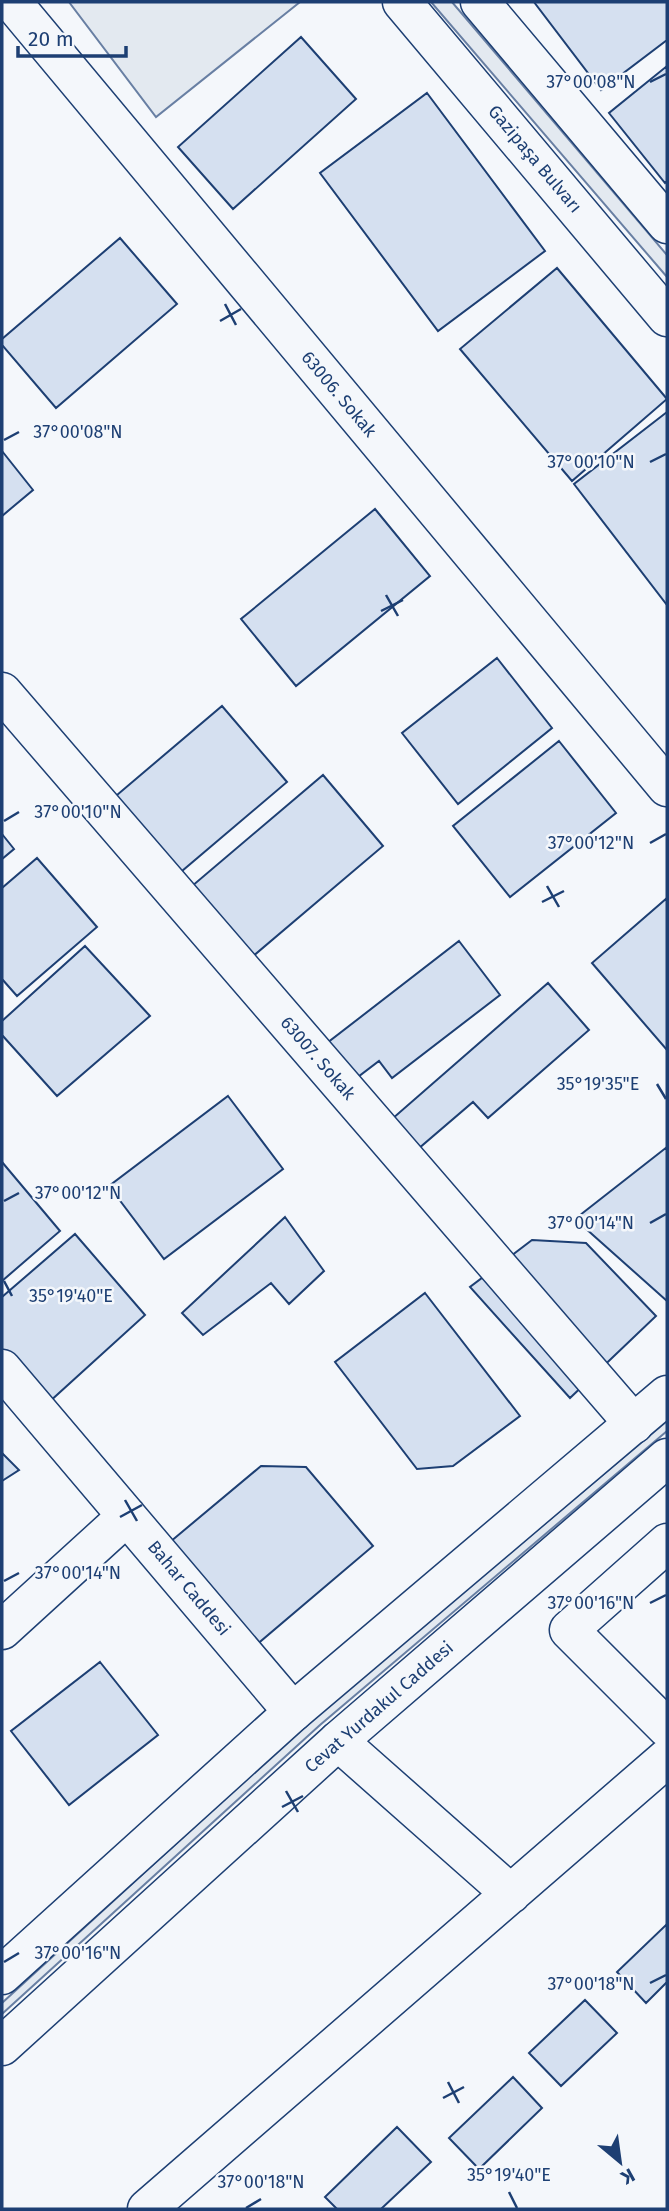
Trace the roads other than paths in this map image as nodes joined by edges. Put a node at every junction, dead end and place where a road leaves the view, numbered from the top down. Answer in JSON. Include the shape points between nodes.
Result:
{"nodes":[{"id":1,"x":12,"y":2,"type":"edge"},
{"id":2,"x":402,"y":2,"type":"edge"},
{"id":3,"x":480,"y":2,"type":"edge"},
{"id":4,"x":667,"y":224,"type":"edge"},
{"id":5,"x":667,"y":317,"type":"edge"},
{"id":6,"x":2,"y":692,"type":"edge"},
{"id":7,"x":667,"y":787,"type":"edge"},
{"id":8,"x":2,"y":1370,"type":"edge"},
{"id":9,"x":667,"y":1395,"type":"edge"},
{"id":10,"x":634,"y":1424,"type":"junction"},
{"id":11,"x":667,"y":1458,"type":"edge"},
{"id":12,"x":127,"y":1516,"type":"junction"},
{"id":13,"x":667,"y":1543,"type":"edge"},
{"id":14,"x":2,"y":1630,"type":"edge"},
{"id":15,"x":293,"y":1712,"type":"junction"},
{"id":16,"x":667,"y":1728,"type":"edge"},
{"id":17,"x":338,"y":1741,"type":"junction"},
{"id":18,"x":667,"y":1758,"type":"edge"},
{"id":19,"x":511,"y":1894,"type":"junction"},
{"id":20,"x":2,"y":1975,"type":"edge"},
{"id":21,"x":2,"y":2046,"type":"edge"},
{"id":22,"x":147,"y":2209,"type":"edge"}],
"edges":[{"from":1,"to":7,"type":"street","name":"63006. Sokak"},
{"from":2,"to":5,"type":"street","name":"Gazipaşa Bulvarı"},
{"from":3,"to":4,"type":"street"},
{"from":6,"to":10,"type":"street","name":"63007. Sokak"},
{"from":8,"to":12,"type":"street","name":"Bahar Caddesi"},
{"from":9,"to":10,"type":"street"},
{"from":10,"to":15,"type":"street"},
{"from":11,"to":17,"type":"street","name":"Cevat Yurdakul Caddesi"},
{"from":12,"to":14,"type":"street"},
{"from":12,"to":15,"type":"street","name":"Bahar Caddesi"},
{"from":13,"to":16,"type":"street","via":[[569,1630]]},
{"from":15,"to":20,"type":"street"},
{"from":17,"to":19,"type":"street"},
{"from":17,"to":21,"type":"street","name":"Cevat Yurdakul Caddesi"},
{"from":18,"to":19,"type":"street"},
{"from":19,"to":22,"type":"street"}]}
